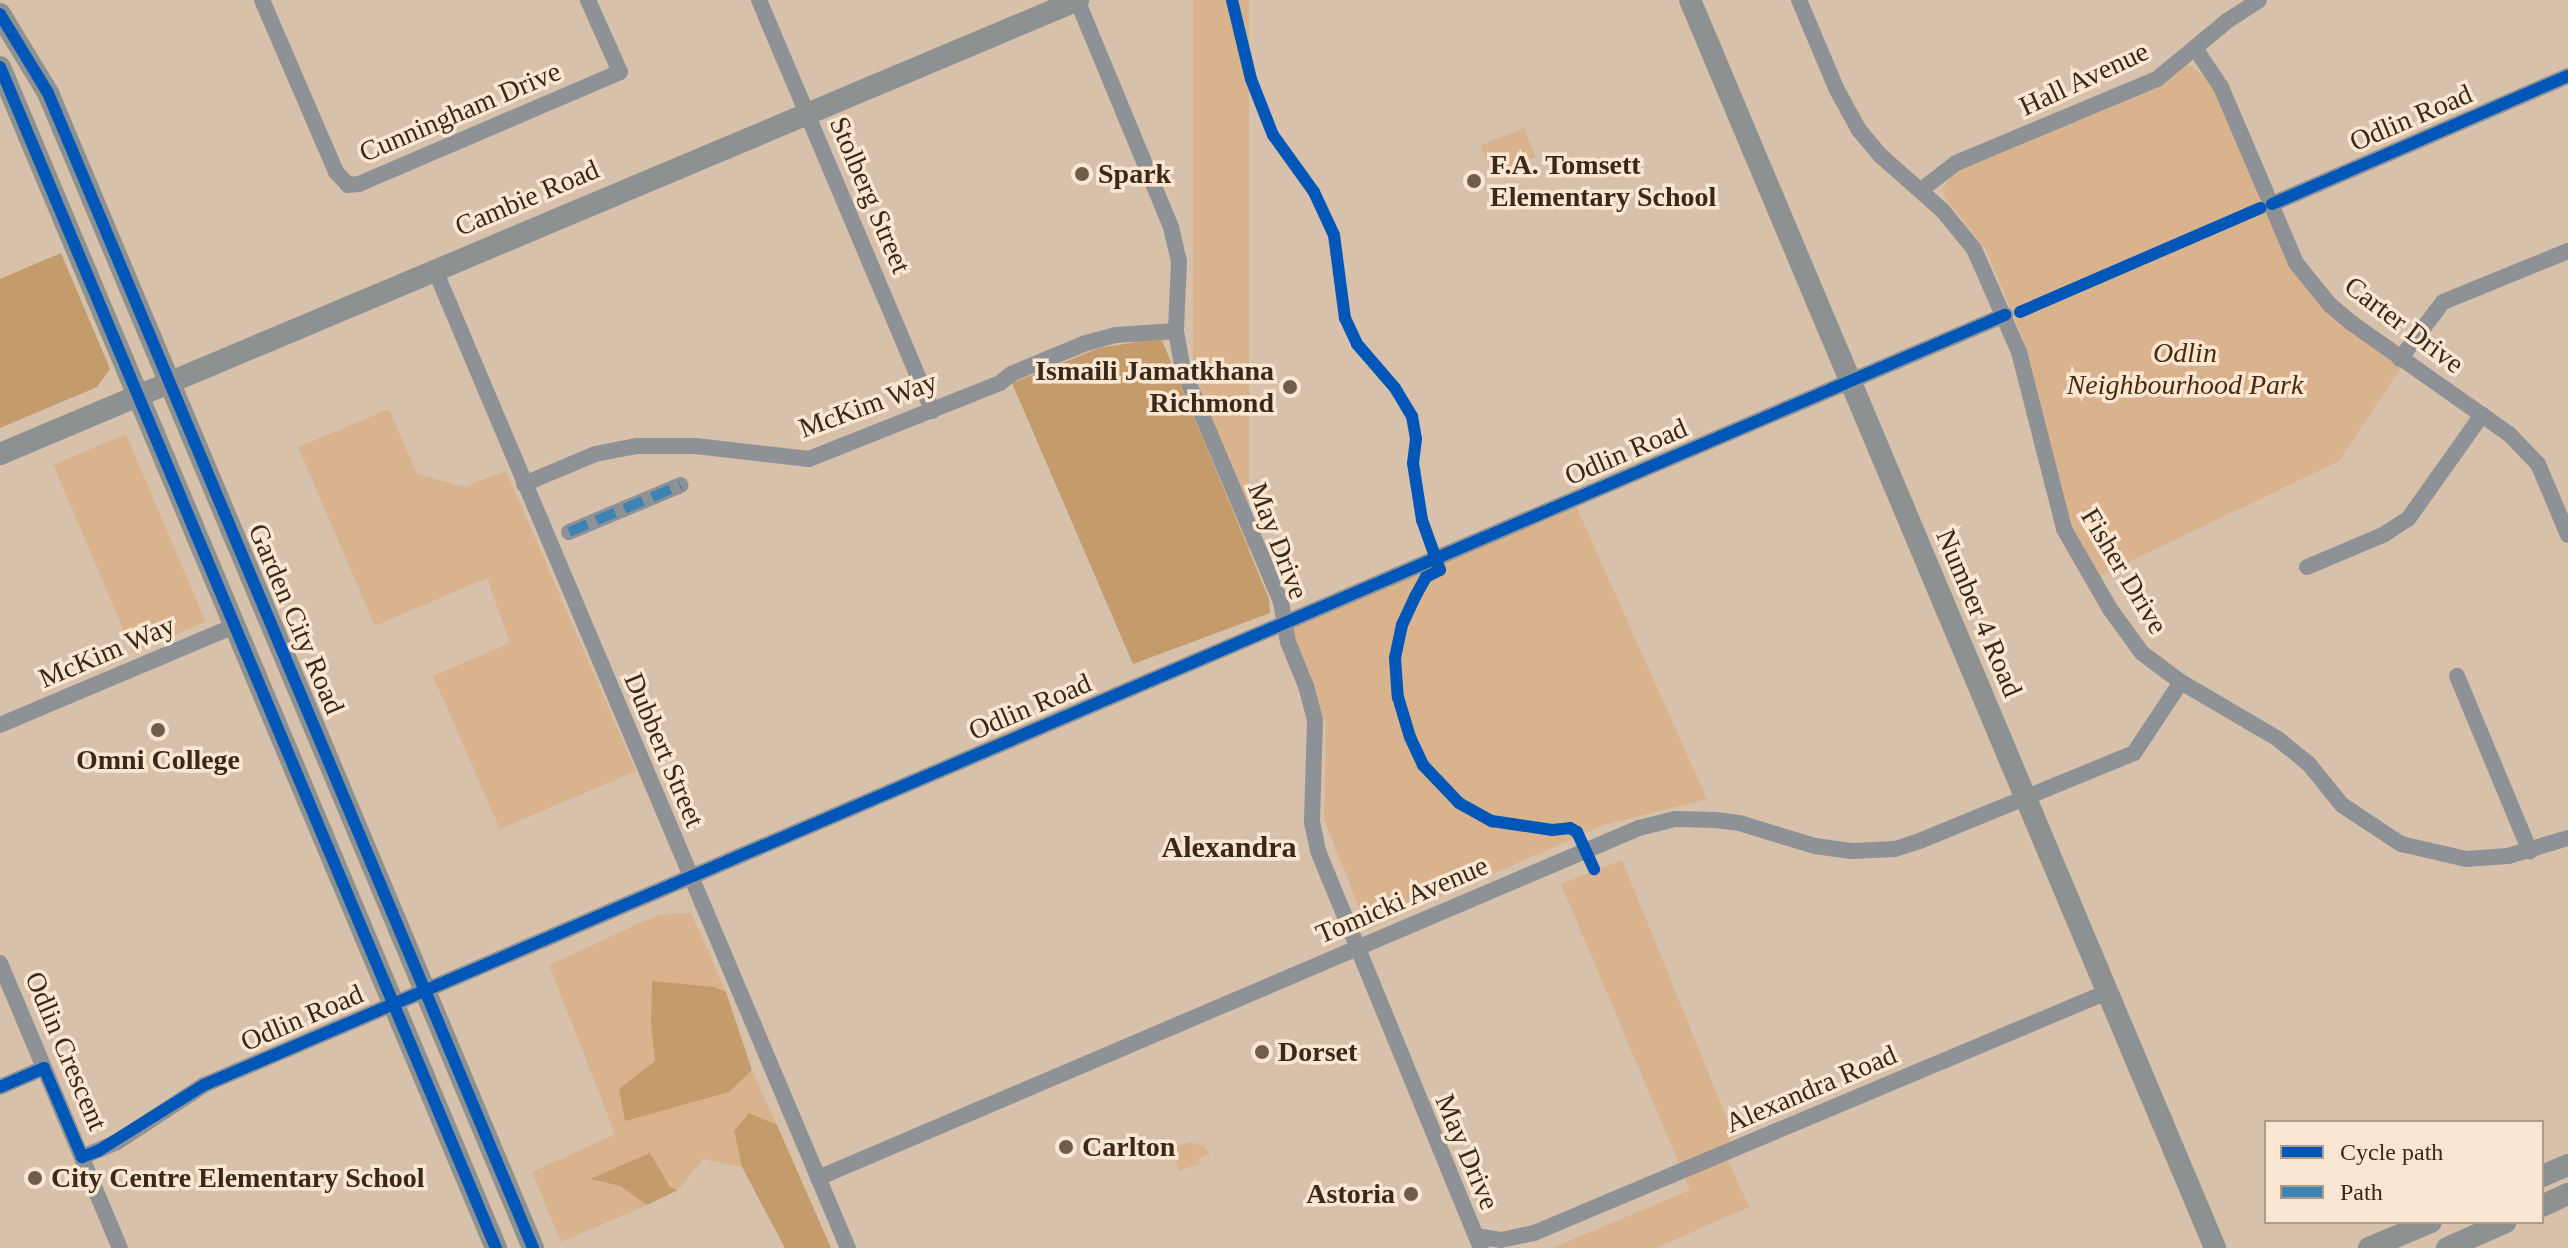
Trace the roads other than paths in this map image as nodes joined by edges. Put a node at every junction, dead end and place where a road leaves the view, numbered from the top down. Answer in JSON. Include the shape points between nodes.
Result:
{"nodes":[{"id":1,"x":262,"y":0,"type":"edge"},
{"id":2,"x":588,"y":0,"type":"edge"},
{"id":3,"x":759,"y":0,"type":"edge"},
{"id":4,"x":1078,"y":0,"type":"edge"},
{"id":5,"x":1690,"y":0,"type":"edge"},
{"id":6,"x":1799,"y":0,"type":"edge"},
{"id":7,"x":2259,"y":0,"type":"edge"},
{"id":8,"x":0,"y":14,"type":"edge"},
{"id":9,"x":2195,"y":48,"type":"junction"},
{"id":10,"x":0,"y":67,"type":"edge"},
{"id":11,"x":2568,"y":76,"type":"edge"},
{"id":12,"x":807,"y":112,"type":"junction"},
{"id":13,"x":1921,"y":190,"type":"junction"},
{"id":14,"x":2272,"y":204,"type":"junction"},
{"id":15,"x":2568,"y":251,"type":"edge"},
{"id":16,"x":435,"y":270,"type":"junction"},
{"id":17,"x":2005,"y":315,"type":"junction"},
{"id":18,"x":1176,"y":331,"type":"junction"},
{"id":19,"x":2400,"y":359,"type":"junction"},
{"id":20,"x":171,"y":382,"type":"junction"},
{"id":21,"x":1850,"y":382,"type":"junction"},
{"id":22,"x":139,"y":395,"type":"junction"},
{"id":23,"x":933,"y":411,"type":"junction"},
{"id":24,"x":2482,"y":415,"type":"junction"},
{"id":25,"x":0,"y":454,"type":"edge"},
{"id":26,"x":524,"y":484,"type":"junction"},
{"id":27,"x":681,"y":485,"type":"dead end"},
{"id":28,"x":569,"y":532,"type":"dead end"},
{"id":29,"x":2568,"y":535,"type":"edge"},
{"id":30,"x":2307,"y":567,"type":"dead end"},
{"id":31,"x":1284,"y":624,"type":"junction"},
{"id":32,"x":234,"y":626,"type":"junction"},
{"id":33,"x":2457,"y":676,"type":"dead end"},
{"id":34,"x":2181,"y":682,"type":"junction"},
{"id":35,"x":0,"y":725,"type":"edge"},
{"id":36,"x":2025,"y":798,"type":"junction"},
{"id":37,"x":2568,"y":838,"type":"edge"},
{"id":38,"x":2530,"y":851,"type":"junction"},
{"id":39,"x":689,"y":879,"type":"junction"},
{"id":40,"x":1355,"y":948,"type":"junction"},
{"id":41,"x":0,"y":963,"type":"edge"},
{"id":42,"x":425,"y":992,"type":"junction"},
{"id":43,"x":2107,"y":992,"type":"junction"},
{"id":44,"x":393,"y":1005,"type":"junction"},
{"id":45,"x":44,"y":1068,"type":"junction"},
{"id":46,"x":0,"y":1087,"type":"edge"},
{"id":47,"x":82,"y":1157,"type":"junction"},
{"id":48,"x":2568,"y":1165,"type":"edge"},
{"id":49,"x":2544,"y":1175,"type":"edge"},
{"id":50,"x":818,"y":1178,"type":"junction"},
{"id":51,"x":2568,"y":1194,"type":"edge"},
{"id":52,"x":2544,"y":1205,"type":"edge"},
{"id":53,"x":2426,"y":1224,"type":"edge"},
{"id":54,"x":2501,"y":1224,"type":"edge"},
{"id":55,"x":1534,"y":1233,"type":"junction"},
{"id":56,"x":1478,"y":1242,"type":"edge"},
{"id":57,"x":120,"y":1248,"type":"edge"},
{"id":58,"x":496,"y":1248,"type":"edge"},
{"id":59,"x":533,"y":1248,"type":"edge"},
{"id":60,"x":848,"y":1248,"type":"edge"},
{"id":61,"x":1514,"y":1248,"type":"edge"},
{"id":62,"x":2215,"y":1248,"type":"edge"},
{"id":63,"x":2369,"y":1248,"type":"edge"},
{"id":64,"x":2447,"y":1248,"type":"edge"}],
"edges":[{"from":1,"to":2,"type":"street","name":"Cunningham Drive","via":[[336,172],[348,185],[620,72]]},
{"from":3,"to":12,"type":"street","name":"Stolberg Street"},
{"from":4,"to":12,"type":"main road","name":"Cambie Road"},
{"from":4,"to":18,"type":"street","name":"May Drive","via":[[1171,227],[1179,261]]},
{"from":5,"to":21,"type":"main road","name":"Number 4 Road"},
{"from":6,"to":13,"type":"street","name":"Fisher Drive","via":[[1859,130]]},
{"from":7,"to":9,"type":"street","name":"Hall Avenue"},
{"from":8,"to":20,"type":"main road","name":"Garden City Road","via":[[48,93]]},
{"from":9,"to":13,"type":"street","name":"Hall Avenue","via":[[2157,79],[1956,163]]},
{"from":9,"to":14,"type":"street","name":"Carter Drive","via":[[2221,87]]},
{"from":10,"to":22,"type":"main road"},
{"from":11,"to":14,"type":"street","name":"Odlin Road"},
{"from":12,"to":16,"type":"main road","name":"Cambie Road"},
{"from":12,"to":23,"type":"street","name":"Stolberg Street"},
{"from":13,"to":17,"type":"street","name":"Fisher Drive","via":[[1974,249]]},
{"from":14,"to":19,"type":"street","name":"Carter Drive","via":[[2296,263],[2330,305]]},
{"from":15,"to":19,"type":"street","via":[[2443,302]]},
{"from":16,"to":20,"type":"main road","name":"Cambie Road"},
{"from":16,"to":26,"type":"street","name":"Dubbert Street"},
{"from":17,"to":21,"type":"street","name":"Odlin Road"},
{"from":17,"to":34,"type":"street","name":"Fisher Drive","via":[[2019,352],[2054,500],[2071,544],[2132,642]]},
{"from":18,"to":23,"type":"street","name":"McKim Way","via":[[1086,343]]},
{"from":18,"to":31,"type":"street","name":"May Drive","via":[[1183,370],[1281,602]]},
{"from":19,"to":24,"type":"street","name":"Carter Drive"},
{"from":20,"to":22,"type":"main road","name":"Cambie Road"},
{"from":20,"to":42,"type":"main road","name":"Garden City Road"},
{"from":21,"to":31,"type":"street","name":"Odlin Road"},
{"from":21,"to":36,"type":"main road","name":"Number 4 Road"},
{"from":22,"to":25,"type":"main road","name":"Cambie Road"},
{"from":22,"to":32,"type":"main road"},
{"from":23,"to":26,"type":"street","name":"McKim Way","via":[[809,459],[695,446],[637,446],[595,454]]},
{"from":24,"to":29,"type":"street","name":"Carter Drive","via":[[2538,464]]},
{"from":24,"to":30,"type":"street","via":[[2408,519]]},
{"from":26,"to":39,"type":"street","name":"Dubbert Street"},
{"from":27,"to":28,"type":"street"},
{"from":31,"to":39,"type":"street","name":"Odlin Road"},
{"from":31,"to":40,"type":"street","name":"May Drive","via":[[1315,720],[1312,822],[1318,851]]},
{"from":32,"to":35,"type":"street","name":"McKim Way"},
{"from":32,"to":44,"type":"main road"},
{"from":33,"to":38,"type":"street"},
{"from":34,"to":36,"type":"street","name":"Tomicki Avenue","via":[[2134,753]]},
{"from":34,"to":38,"type":"street","name":"Fisher Drive","via":[[2288,746],[2342,805],[2401,844],[2466,859]]},
{"from":36,"to":40,"type":"street","name":"Tomicki Avenue","via":[[1922,840],[1872,852],[1815,846],[1739,823],[1675,819],[1639,828]]},
{"from":36,"to":43,"type":"main road","name":"Number 4 Road"},
{"from":37,"to":38,"type":"street","name":"Fisher Drive"},
{"from":39,"to":42,"type":"street","name":"Odlin Road"},
{"from":39,"to":50,"type":"street","name":"Dubbert Street"},
{"from":40,"to":50,"type":"street","name":"Tomicki Avenue"},
{"from":40,"to":56,"type":"street","name":"May Drive"},
{"from":41,"to":45,"type":"street","name":"Odlin Crescent"},
{"from":42,"to":44,"type":"street","name":"Odlin Road"},
{"from":42,"to":59,"type":"main road","name":"Garden City Road"},
{"from":43,"to":55,"type":"street","name":"Alexandra Road"},
{"from":43,"to":62,"type":"main road","name":"Number 4 Road"},
{"from":44,"to":47,"type":"street","name":"Odlin Road","via":[[204,1085],[117,1142]]},
{"from":44,"to":58,"type":"main road"},
{"from":45,"to":46,"type":"street"},
{"from":45,"to":47,"type":"street","name":"Odlin Crescent"},
{"from":47,"to":57,"type":"street","name":"Odlin Crescent"},
{"from":48,"to":49,"type":"main road"},
{"from":50,"to":60,"type":"street","name":"Dubbert Street"},
{"from":51,"to":52,"type":"main road"},
{"from":53,"to":63,"type":"main road"},
{"from":54,"to":64,"type":"main road"},
{"from":55,"to":56,"type":"street","name":"Alexandra Road"},
{"from":55,"to":61,"type":"street","name":"Alexandra Road"}]}
